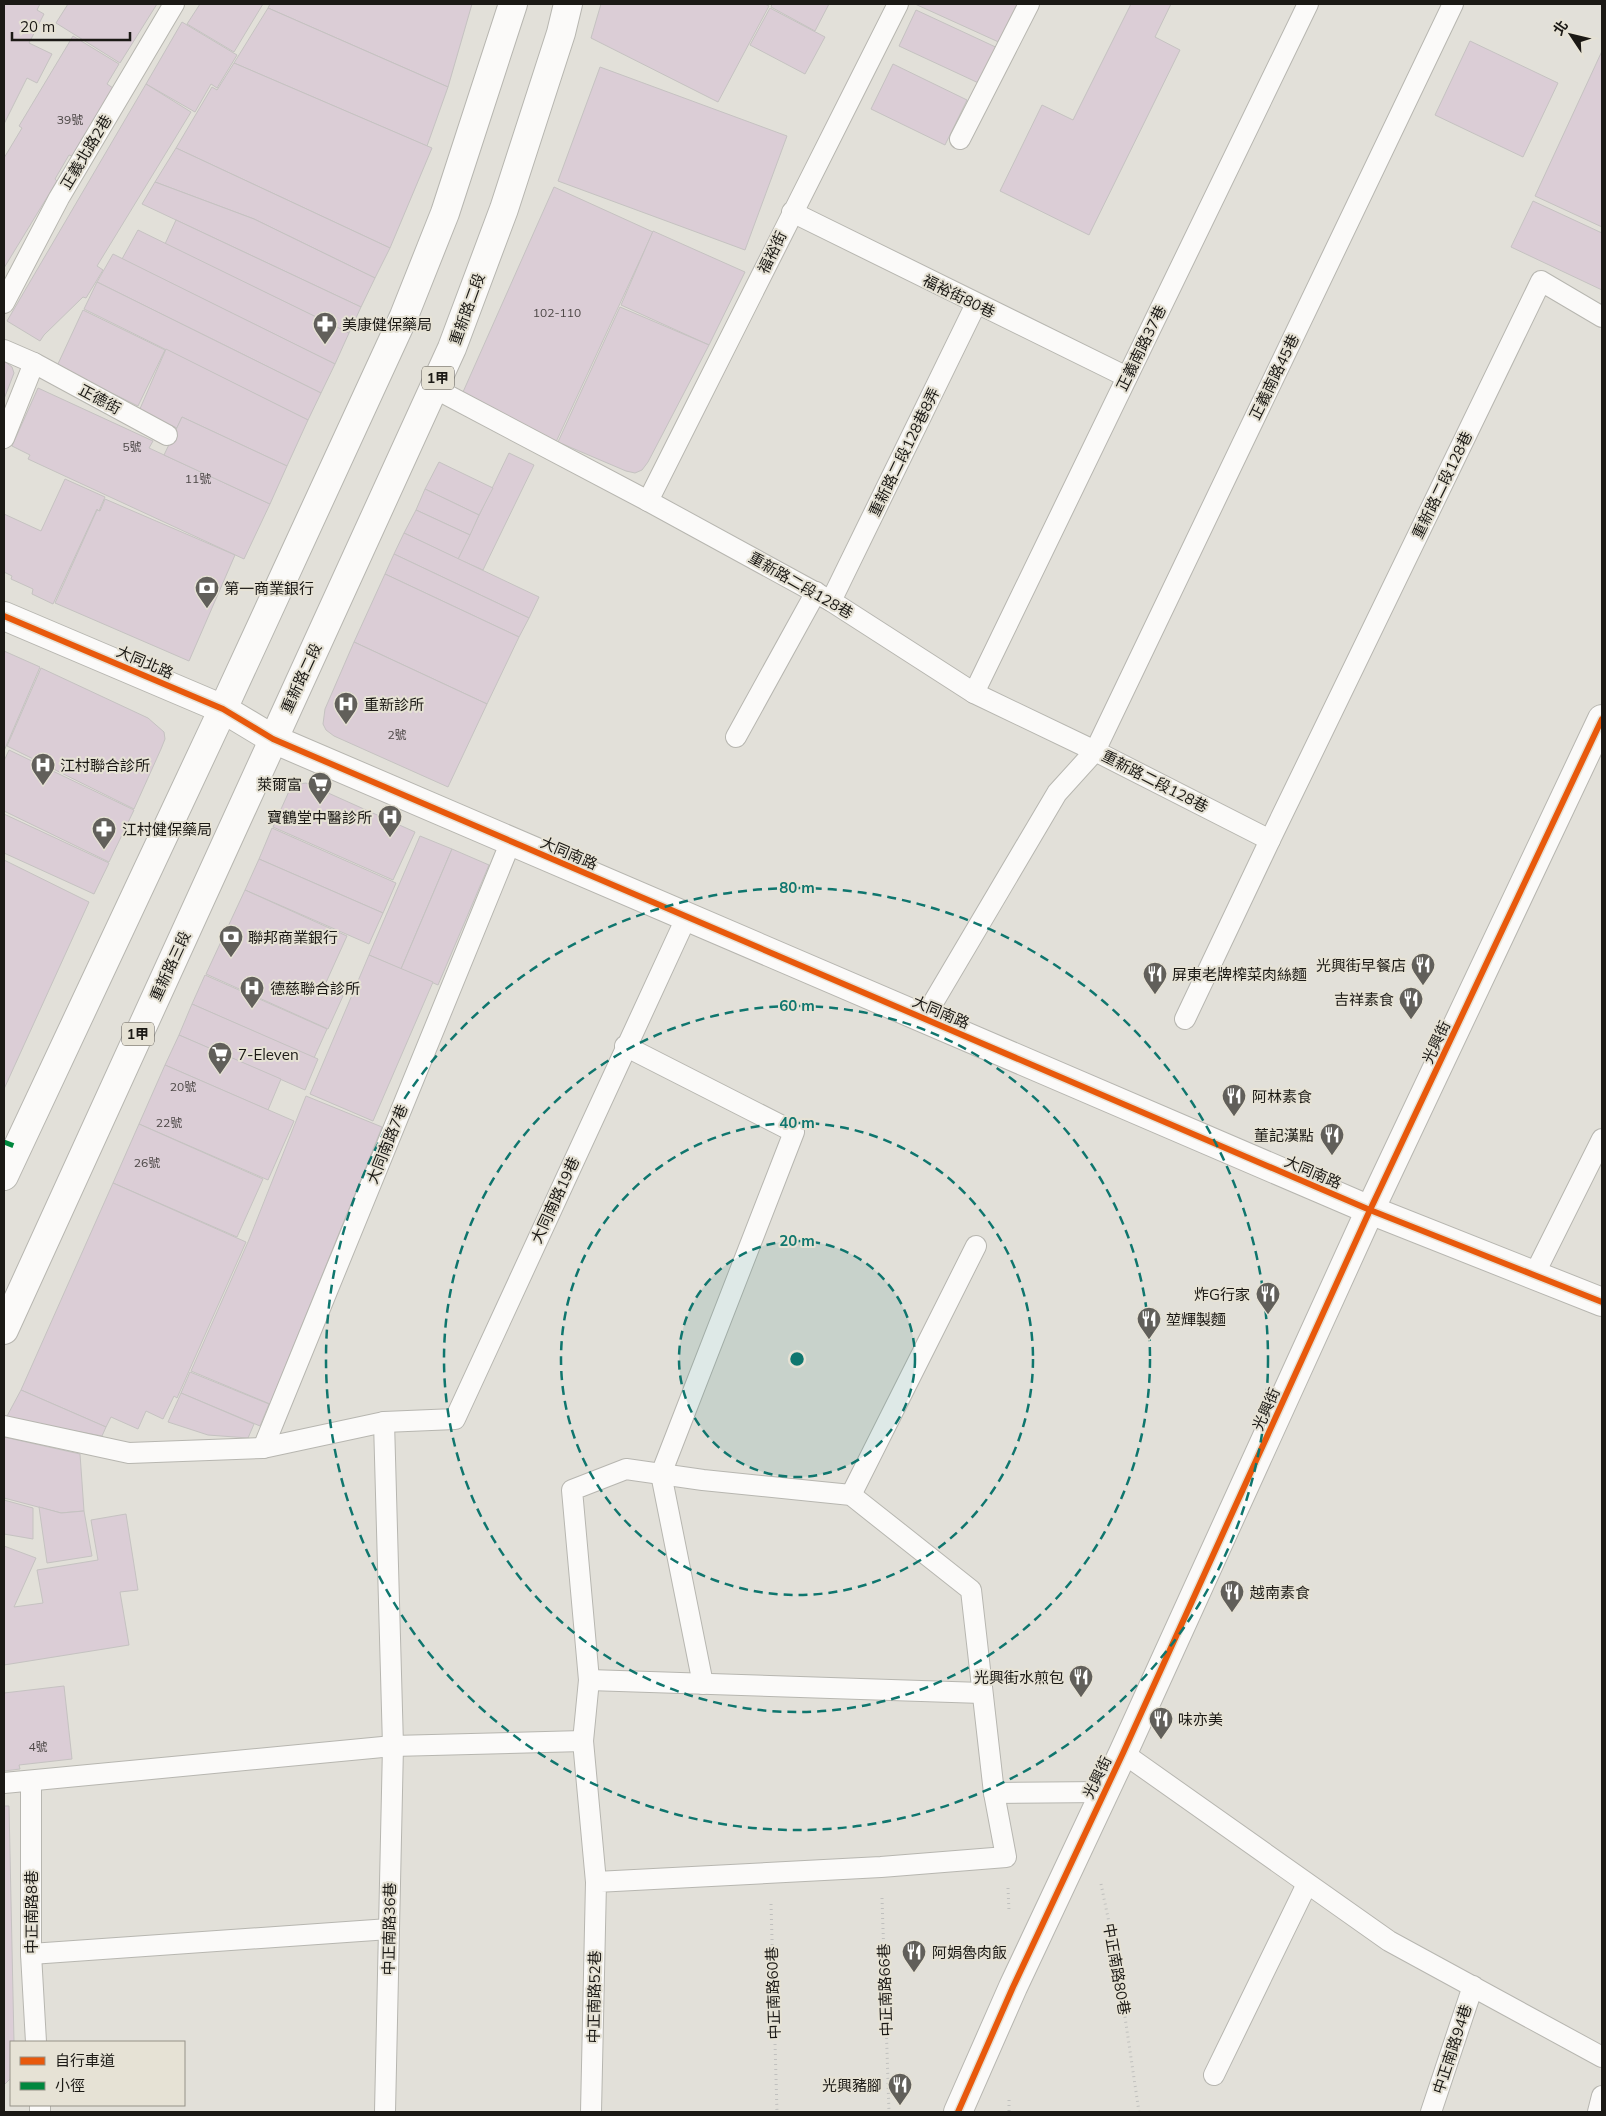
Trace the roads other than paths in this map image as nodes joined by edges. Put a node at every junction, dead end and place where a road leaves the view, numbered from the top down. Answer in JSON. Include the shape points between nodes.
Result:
{"nodes":[{"id":1,"x":174,"y":4,"type":"edge"},
{"id":2,"x":513,"y":4,"type":"edge"},
{"id":3,"x":568,"y":4,"type":"edge"},
{"id":4,"x":898,"y":4,"type":"edge"},
{"id":5,"x":1029,"y":4,"type":"edge"},
{"id":6,"x":1308,"y":4,"type":"edge"},
{"id":7,"x":1453,"y":4,"type":"edge"},
{"id":8,"x":960,"y":139,"type":"dead end"},
{"id":9,"x":792,"y":212,"type":"junction"},
{"id":10,"x":4,"y":303,"type":"edge"},
{"id":11,"x":976,"y":304,"type":"junction"},
{"id":12,"x":1602,"y":317,"type":"edge"},
{"id":13,"x":4,"y":350,"type":"edge"},
{"id":14,"x":34,"y":363,"type":"junction"},
{"id":15,"x":1127,"y":377,"type":"junction"},
{"id":16,"x":434,"y":388,"type":"junction"},
{"id":17,"x":167,"y":435,"type":"dead end"},
{"id":18,"x":4,"y":438,"type":"edge"},
{"id":19,"x":648,"y":500,"type":"junction"},
{"id":20,"x":824,"y":596,"type":"junction"},
{"id":21,"x":4,"y":616,"type":"edge"},
{"id":22,"x":974,"y":693,"type":"junction"},
{"id":23,"x":223,"y":708,"type":"junction"},
{"id":24,"x":1602,"y":719,"type":"edge"},
{"id":25,"x":736,"y":737,"type":"dead end"},
{"id":26,"x":273,"y":739,"type":"junction"},
{"id":27,"x":1095,"y":751,"type":"junction"},
{"id":28,"x":1270,"y":840,"type":"junction"},
{"id":29,"x":511,"y":841,"type":"junction"},
{"id":30,"x":687,"y":916,"type":"junction"},
{"id":31,"x":924,"y":1018,"type":"junction"},
{"id":32,"x":1185,"y":1019,"type":"dead end"},
{"id":33,"x":625,"y":1046,"type":"junction"},
{"id":34,"x":1602,"y":1139,"type":"edge"},
{"id":35,"x":4,"y":1176,"type":"edge"},
{"id":36,"x":1370,"y":1210,"type":"junction"},
{"id":37,"x":976,"y":1246,"type":"dead end"},
{"id":38,"x":1534,"y":1275,"type":"junction"},
{"id":39,"x":1602,"y":1302,"type":"edge"},
{"id":40,"x":4,"y":1330,"type":"edge"},
{"id":41,"x":384,"y":1422,"type":"junction"},
{"id":42,"x":4,"y":1426,"type":"edge"},
{"id":43,"x":263,"y":1448,"type":"junction"},
{"id":44,"x":661,"y":1474,"type":"junction"},
{"id":45,"x":851,"y":1495,"type":"junction"},
{"id":46,"x":590,"y":1680,"type":"junction"},
{"id":47,"x":703,"y":1684,"type":"junction"},
{"id":48,"x":982,"y":1693,"type":"junction"},
{"id":49,"x":583,"y":1741,"type":"junction"},
{"id":50,"x":393,"y":1746,"type":"junction"},
{"id":51,"x":1123,"y":1753,"type":"junction"},
{"id":52,"x":31,"y":1781,"type":"junction"},
{"id":53,"x":4,"y":1783,"type":"edge"},
{"id":54,"x":1104,"y":1792,"type":"junction"},
{"id":55,"x":994,"y":1793,"type":"junction"},
{"id":56,"x":596,"y":1882,"type":"junction"},
{"id":57,"x":1307,"y":1884,"type":"junction"},
{"id":58,"x":389,"y":1929,"type":"junction"},
{"id":59,"x":31,"y":1954,"type":"junction"},
{"id":60,"x":1473,"y":1986,"type":"junction"},
{"id":61,"x":36,"y":2041,"type":"edge"},
{"id":62,"x":1602,"y":2057,"type":"edge"},
{"id":63,"x":1214,"y":2074,"type":"dead end"},
{"id":64,"x":1602,"y":2096,"type":"edge"},
{"id":65,"x":385,"y":2112,"type":"edge"},
{"id":66,"x":591,"y":2112,"type":"edge"},
{"id":67,"x":958,"y":2112,"type":"edge"},
{"id":68,"x":1431,"y":2112,"type":"edge"},
{"id":69,"x":1598,"y":2112,"type":"edge"}],
"edges":[{"from":1,"to":10,"type":"lane","name":"正義北路2巷","via":[[59,198]]},
{"from":2,"to":23,"type":"street","via":[[445,213],[407,307]]},
{"from":3,"to":16,"type":"street","name":"重新路二段","number":"1甲","via":[[504,208]]},
{"from":4,"to":9,"type":"lane","name":"福裕街"},
{"from":5,"to":8,"type":"lane"},
{"from":6,"to":15,"type":"lane","name":"正義南路37巷"},
{"from":7,"to":27,"type":"lane","name":"正義南路45巷"},
{"from":9,"to":11,"type":"lane","name":"福裕街80巷"},
{"from":9,"to":19,"type":"lane","name":"福裕街"},
{"from":11,"to":15,"type":"lane","name":"福裕街80巷"},
{"from":11,"to":20,"type":"lane","name":"重新路二段128巷8弄"},
{"from":12,"to":28,"type":"lane","name":"重新路二段128巷","via":[[1541,281]]},
{"from":13,"to":14,"type":"lane","name":"正德街"},
{"from":14,"to":17,"type":"lane","name":"正德街"},
{"from":14,"to":18,"type":"lane"},
{"from":15,"to":22,"type":"lane","name":"正義南路37巷"},
{"from":16,"to":19,"type":"lane","name":"重新路二段128巷"},
{"from":16,"to":26,"type":"street","name":"重新路二段","number":"1甲"},
{"from":19,"to":20,"type":"lane","name":"重新路二段128巷"},
{"from":20,"to":22,"type":"lane","name":"重新路二段128巷"},
{"from":20,"to":25,"type":"lane","name":"重新路二段128巷8弄"},
{"from":21,"to":23,"type":"street","name":"大同北路"},
{"from":22,"to":27,"type":"lane","name":"重新路二段128巷"},
{"from":23,"to":26,"type":"street","name":"大同北路"},
{"from":23,"to":35,"type":"street"},
{"from":24,"to":36,"type":"street","name":"光興街"},
{"from":26,"to":29,"type":"street","name":"大同南路"},
{"from":26,"to":40,"type":"street","name":"重新路三段","number":"1甲"},
{"from":27,"to":28,"type":"lane","name":"重新路二段128巷"},
{"from":27,"to":31,"type":"lane","name":"正義南路45巷","via":[[1057,793]]},
{"from":28,"to":32,"type":"lane"},
{"from":29,"to":30,"type":"street","name":"大同南路"},
{"from":29,"to":43,"type":"lane","name":"大同南路7巷"},
{"from":30,"to":31,"type":"street","name":"大同南路"},
{"from":30,"to":33,"type":"lane","name":"大同南路19巷"},
{"from":31,"to":36,"type":"street","name":"大同南路"},
{"from":33,"to":41,"type":"lane","name":"大同南路19巷","via":[[455,1419]]},
{"from":33,"to":44,"type":"lane","via":[[794,1132]]},
{"from":34,"to":38,"type":"lane"},
{"from":36,"to":38,"type":"street","name":"大同南路"},
{"from":36,"to":51,"type":"street","name":"光興街"},
{"from":37,"to":45,"type":"lane"},
{"from":38,"to":39,"type":"street","name":"大同南路"},
{"from":41,"to":43,"type":"lane"},
{"from":41,"to":50,"type":"lane","name":"中正南路36巷"},
{"from":42,"to":43,"type":"lane","via":[[129,1452]]},
{"from":44,"to":45,"type":"lane"},
{"from":44,"to":46,"type":"lane","name":"中正南路52巷","via":[[626,1469],[572,1490]]},
{"from":44,"to":47,"type":"lane"},
{"from":45,"to":48,"type":"lane","via":[[971,1590]]},
{"from":46,"to":47,"type":"lane"},
{"from":46,"to":49,"type":"lane","name":"中正南路52巷"},
{"from":47,"to":48,"type":"lane"},
{"from":48,"to":55,"type":"lane"},
{"from":49,"to":50,"type":"lane"},
{"from":49,"to":56,"type":"lane","name":"中正南路52巷"},
{"from":50,"to":52,"type":"lane"},
{"from":50,"to":58,"type":"lane","name":"中正南路36巷"},
{"from":51,"to":54,"type":"street","name":"光興街"},
{"from":51,"to":57,"type":"lane"},
{"from":52,"to":53,"type":"lane"},
{"from":52,"to":59,"type":"lane","name":"中正南路8巷"},
{"from":54,"to":55,"type":"lane"},
{"from":54,"to":67,"type":"street","name":"光興街"},
{"from":55,"to":56,"type":"lane","via":[[1006,1857],[881,1868]]},
{"from":56,"to":66,"type":"lane","name":"中正南路52巷"},
{"from":57,"to":60,"type":"lane","via":[[1389,1941]]},
{"from":57,"to":63,"type":"lane"},
{"from":58,"to":59,"type":"lane"},
{"from":58,"to":65,"type":"lane","name":"中正南路36巷"},
{"from":59,"to":61,"type":"lane","name":"中正南路8巷"},
{"from":60,"to":62,"type":"lane"},
{"from":60,"to":68,"type":"lane","name":"中正南路94巷"},
{"from":64,"to":69,"type":"lane"}]}
